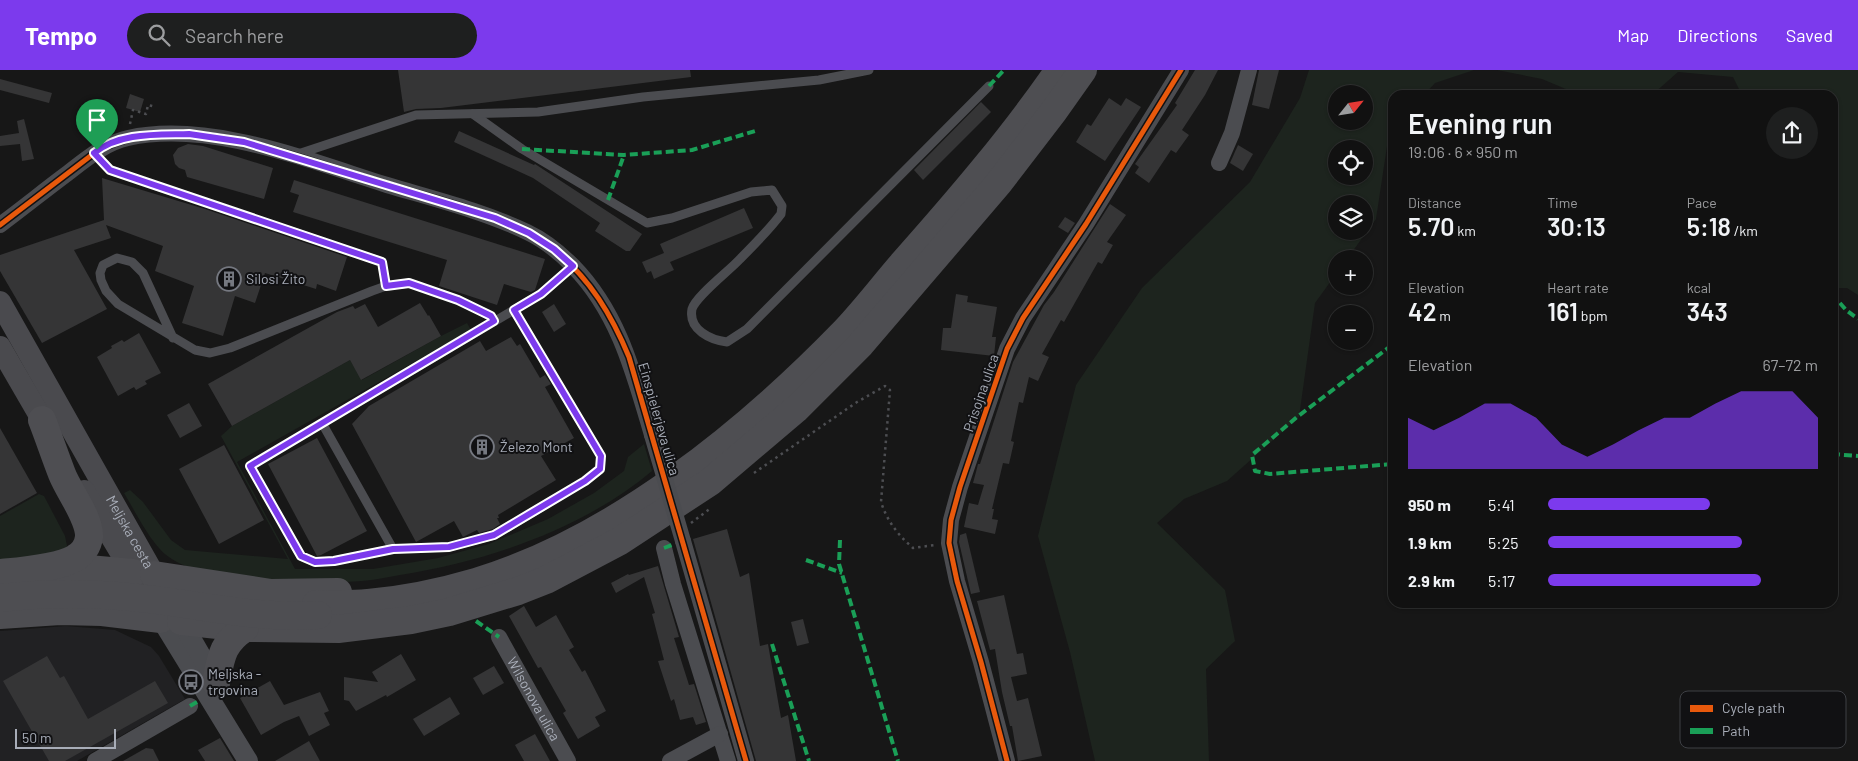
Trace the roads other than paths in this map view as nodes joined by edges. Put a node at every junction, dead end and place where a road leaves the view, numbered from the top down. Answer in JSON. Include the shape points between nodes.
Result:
{"nodes":[{"id":1,"x":869,"y":70,"type":"edge"},
{"id":2,"x":1059,"y":70,"type":"edge"},
{"id":3,"x":1083,"y":70,"type":"edge"},
{"id":4,"x":1181,"y":70,"type":"edge"},
{"id":5,"x":1249,"y":70,"type":"edge"},
{"id":6,"x":990,"y":86,"type":"dead end"},
{"id":7,"x":473,"y":114,"type":"junction"},
{"id":8,"x":94,"y":153,"type":"junction"},
{"id":9,"x":293,"y":156,"type":"junction"},
{"id":10,"x":1219,"y":163,"type":"dead end"},
{"id":11,"x":0,"y":225,"type":"edge"},
{"id":12,"x":932,"y":260,"type":"junction"},
{"id":13,"x":573,"y":266,"type":"junction"},
{"id":14,"x":890,"y":279,"type":"junction"},
{"id":15,"x":386,"y":286,"type":"junction"},
{"id":16,"x":0,"y":302,"type":"edge"},
{"id":17,"x":514,"y":310,"type":"junction"},
{"id":18,"x":494,"y":321,"type":"junction"},
{"id":19,"x":173,"y":338,"type":"junction"},
{"id":20,"x":0,"y":347,"type":"edge"},
{"id":21,"x":42,"y":420,"type":"junction"},
{"id":22,"x":322,"y":423,"type":"junction"},
{"id":23,"x":664,"y":548,"type":"dead end"},
{"id":24,"x":393,"y":549,"type":"junction"},
{"id":25,"x":144,"y":574,"type":"junction"},
{"id":26,"x":4,"y":590,"type":"edge"},
{"id":27,"x":317,"y":610,"type":"junction"},
{"id":28,"x":171,"y":620,"type":"junction"},
{"id":29,"x":245,"y":628,"type":"junction"},
{"id":30,"x":499,"y":637,"type":"dead end"},
{"id":31,"x":216,"y":682,"type":"junction"},
{"id":32,"x":190,"y":706,"type":"dead end"},
{"id":33,"x":720,"y":734,"type":"junction"},
{"id":34,"x":95,"y":761,"type":"edge"},
{"id":35,"x":248,"y":761,"type":"edge"},
{"id":36,"x":260,"y":761,"type":"edge"},
{"id":37,"x":568,"y":761,"type":"edge"},
{"id":38,"x":670,"y":761,"type":"edge"},
{"id":39,"x":728,"y":761,"type":"edge"},
{"id":40,"x":746,"y":761,"type":"edge"},
{"id":41,"x":1007,"y":761,"type":"edge"}],
"edges":[{"from":1,"to":7,"type":"lane","via":[[819,80],[643,97],[538,112]]},
{"from":2,"to":14,"type":"highway","via":[[979,176]]},
{"from":3,"to":12,"type":"highway","via":[[998,184]]},
{"from":4,"to":41,"type":"street","name":"Prisojna ulica","via":[[1086,224],[1023,318],[1011,341],[960,487],[949,543]]},
{"from":5,"to":10,"type":"street","via":[[1232,133]]},
{"from":6,"to":7,"type":"lane","via":[[748,329],[727,342],[714,341],[702,334],[693,320],[692,310],[697,300],[782,214],[782,206],[772,190],[751,192],[647,223],[522,149]]},
{"from":7,"to":9,"type":"lane","via":[[416,115]]},
{"from":8,"to":9,"type":"street","name":"Einspielerjeva ulica","via":[[127,138],[189,134],[244,142]]},
{"from":8,"to":11,"type":"street","name":"Einspielerjeva ulica"},
{"from":8,"to":15,"type":"lane","via":[[110,170],[382,262]]},
{"from":9,"to":13,"type":"street","name":"Einspielerjeva ulica","via":[[495,218],[529,233]]},
{"from":12,"to":27,"type":"highway","via":[[838,353],[746,436],[660,502],[614,530],[542,568],[446,601],[371,614]]},
{"from":12,"to":29,"type":"highway","via":[[861,344],[796,409],[710,482],[620,541],[546,580],[483,603],[411,620],[338,629]]},
{"from":13,"to":17,"type":"lane","via":[[541,294]]},
{"from":13,"to":40,"type":"street","name":"Einspielerjeva ulica","bridge":true,"via":[[601,300],[629,357]]},
{"from":14,"to":25,"type":"highway","via":[[693,452],[602,511],[530,548],[435,578],[399,586],[331,593],[271,593]]},
{"from":14,"to":27,"type":"highway","via":[[845,331],[739,429],[698,462],[608,522],[536,559],[475,582],[431,593]]},
{"from":15,"to":18,"type":"lane","via":[[409,283],[458,300],[491,316]]},
{"from":15,"to":19,"type":"lane","via":[[217,352],[195,350]]},
{"from":16,"to":25,"type":"main road","name":"Meljska cesta"},
{"from":17,"to":18,"type":"lane"},
{"from":17,"to":24,"type":"lane","via":[[601,456],[600,469],[494,535],[449,547]]},
{"from":18,"to":22,"type":"lane"},
{"from":19,"to":19,"type":"lane","via":[[143,273],[132,262],[117,258],[103,265],[101,280],[118,304]]},
{"from":20,"to":21,"type":"main road","name":"Meljska cesta"},
{"from":21,"to":25,"type":"main road","name":"Meljska cesta"},
{"from":21,"to":26,"type":"highway","via":[[62,474],[87,524],[89,536],[83,552],[73,560]]},
{"from":22,"to":24,"type":"lane"},
{"from":22,"to":24,"type":"lane","via":[[250,466],[301,556],[315,562],[334,561]]},
{"from":23,"to":33,"type":"street"},
{"from":25,"to":26,"type":"highway","via":[[88,569]]},
{"from":25,"to":28,"type":"main road","name":"Meljska cesta"},
{"from":26,"to":27,"type":"highway","via":[[59,583],[100,584]]},
{"from":26,"to":28,"type":"highway","via":[[60,611]]},
{"from":28,"to":29,"type":"highway"},
{"from":28,"to":31,"type":"street","name":"Meljska cesta"},
{"from":28,"to":35,"type":"street","name":"Meljska cesta"},
{"from":29,"to":31,"type":"highway","via":[[233,636],[222,652]]},
{"from":30,"to":37,"type":"street","name":"Wilsonova ulica"},
{"from":31,"to":36,"type":"street","name":"Meljska cesta"},
{"from":32,"to":34,"type":"street"},
{"from":33,"to":38,"type":"street"},
{"from":33,"to":39,"type":"street"}]}
